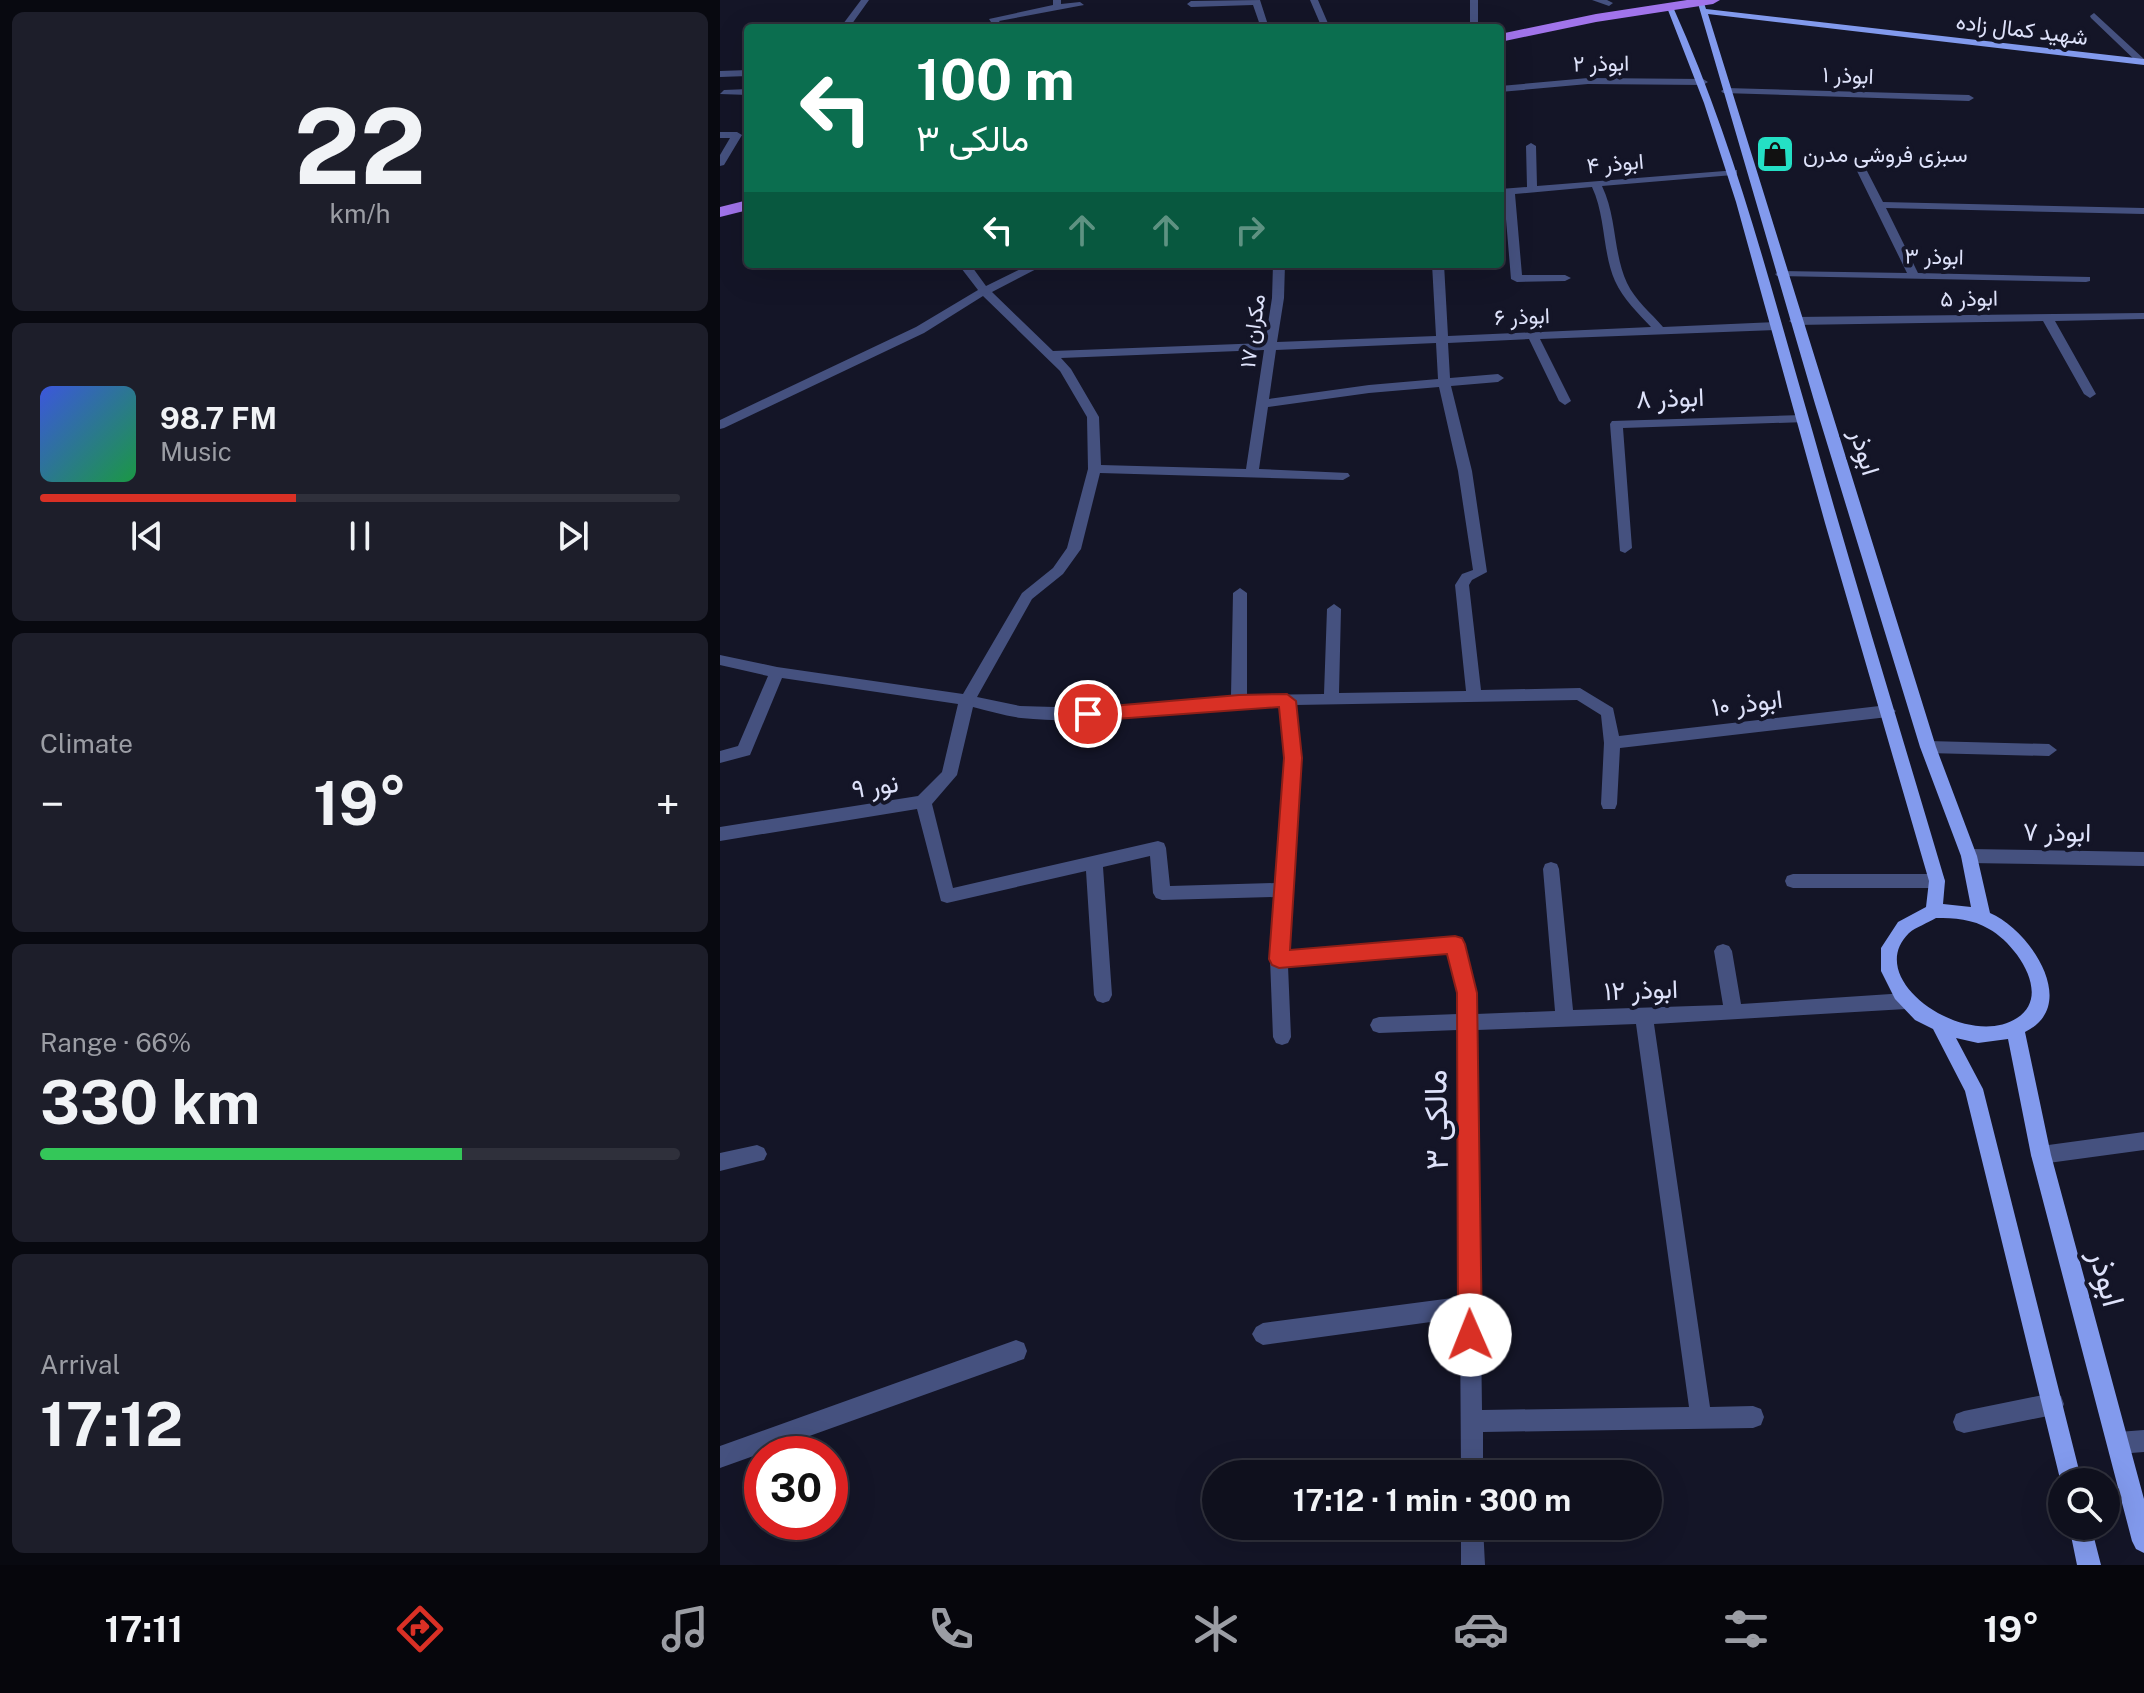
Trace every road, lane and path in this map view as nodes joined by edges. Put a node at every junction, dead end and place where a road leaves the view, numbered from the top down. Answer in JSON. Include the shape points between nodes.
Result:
{"nodes":[{"id":1,"x":865,"y":0,"type":"edge"},
{"id":2,"x":1314,"y":0,"type":"edge"},
{"id":3,"x":1474,"y":0,"type":"edge"},
{"id":4,"x":1626,"y":0,"type":"edge"},
{"id":5,"x":1256,"y":1,"type":"edge"},
{"id":6,"x":1603,"y":1,"type":"edge"},
{"id":7,"x":1704,"y":3,"type":"edge"},
{"id":8,"x":1057,"y":4,"type":"edge"},
{"id":9,"x":1191,"y":4,"type":"dead end"},
{"id":10,"x":1668,"y":4,"type":"edge"},
{"id":11,"x":1080,"y":5,"type":"dead end"},
{"id":12,"x":2094,"y":16,"type":"dead end"},
{"id":13,"x":847,"y":24,"type":"edge"},
{"id":14,"x":997,"y":24,"type":"edge"},
{"id":15,"x":1264,"y":24,"type":"edge"},
{"id":16,"x":1324,"y":24,"type":"edge"},
{"id":17,"x":1474,"y":24,"type":"edge"},
{"id":18,"x":1504,"y":25,"type":"edge"},
{"id":19,"x":1504,"y":37,"type":"edge"},
{"id":20,"x":2142,"y":61,"type":"edge"},
{"id":21,"x":744,"y":73,"type":"edge"},
{"id":22,"x":720,"y":74,"type":"edge"},
{"id":23,"x":1703,"y":82,"type":"junction"},
{"id":24,"x":1504,"y":89,"type":"edge"},
{"id":25,"x":1726,"y":91,"type":"junction"},
{"id":26,"x":744,"y":92,"type":"edge"},
{"id":27,"x":724,"y":93,"type":"dead end"},
{"id":28,"x":1969,"y":98,"type":"dead end"},
{"id":29,"x":1715,"y":119,"type":"junction"},
{"id":30,"x":1734,"y":119,"type":"junction"},
{"id":31,"x":720,"y":135,"type":"edge"},
{"id":32,"x":1531,"y":146,"type":"dead end"},
{"id":33,"x":720,"y":163,"type":"edge"},
{"id":34,"x":1861,"y":169,"type":"dead end"},
{"id":35,"x":1733,"y":172,"type":"junction"},
{"id":36,"x":1597,"y":186,"type":"junction"},
{"id":37,"x":1532,"y":189,"type":"junction"},
{"id":38,"x":1505,"y":191,"type":"edge"},
{"id":39,"x":744,"y":194,"type":"edge"},
{"id":40,"x":720,"y":200,"type":"edge"},
{"id":41,"x":1879,"y":205,"type":"junction"},
{"id":42,"x":744,"y":206,"type":"edge"},
{"id":43,"x":2144,"y":211,"type":"edge"},
{"id":44,"x":720,"y":212,"type":"edge"},
{"id":45,"x":967,"y":268,"type":"edge"},
{"id":46,"x":1032,"y":268,"type":"edge"},
{"id":47,"x":1279,"y":268,"type":"edge"},
{"id":48,"x":1438,"y":268,"type":"edge"},
{"id":49,"x":1781,"y":274,"type":"junction"},
{"id":50,"x":1914,"y":276,"type":"junction"},
{"id":51,"x":1565,"y":278,"type":"dead end"},
{"id":52,"x":2086,"y":279,"type":"dead end"},
{"id":53,"x":984,"y":291,"type":"junction"},
{"id":54,"x":2144,"y":316,"type":"edge"},
{"id":55,"x":2047,"y":317,"type":"junction"},
{"id":56,"x":1795,"y":321,"type":"junction"},
{"id":57,"x":1776,"y":326,"type":"junction"},
{"id":58,"x":1660,"y":331,"type":"junction"},
{"id":59,"x":1533,"y":336,"type":"junction"},
{"id":60,"x":1442,"y":339,"type":"junction"},
{"id":61,"x":1270,"y":346,"type":"junction"},
{"id":62,"x":1050,"y":355,"type":"junction"},
{"id":63,"x":1498,"y":378,"type":"dead end"},
{"id":64,"x":1444,"y":383,"type":"junction"},
{"id":65,"x":2090,"y":394,"type":"dead end"},
{"id":66,"x":1565,"y":401,"type":"dead end"},
{"id":67,"x":1262,"y":404,"type":"junction"},
{"id":68,"x":1802,"y":419,"type":"junction"},
{"id":69,"x":720,"y":425,"type":"edge"},
{"id":70,"x":1095,"y":469,"type":"junction"},
{"id":71,"x":1252,"y":475,"type":"junction"},
{"id":72,"x":1343,"y":476,"type":"dead end"},
{"id":73,"x":1625,"y":548,"type":"dead end"},
{"id":74,"x":1240,"y":593,"type":"dead end"},
{"id":75,"x":1334,"y":609,"type":"dead end"},
{"id":76,"x":720,"y":660,"type":"edge"},
{"id":77,"x":777,"y":672,"type":"junction"},
{"id":78,"x":1474,"y":696,"type":"junction"},
{"id":79,"x":967,"y":700,"type":"junction"},
{"id":80,"x":1239,"y":701,"type":"junction"},
{"id":81,"x":1287,"y":701,"type":"junction"},
{"id":82,"x":1331,"y":701,"type":"junction"},
{"id":83,"x":1888,"y":711,"type":"junction"},
{"id":84,"x":1612,"y":743,"type":"junction"},
{"id":85,"x":1928,"y":747,"type":"junction"},
{"id":86,"x":2049,"y":750,"type":"dead end"},
{"id":87,"x":720,"y":757,"type":"edge"},
{"id":88,"x":923,"y":802,"type":"junction"},
{"id":89,"x":1609,"y":804,"type":"dead end"},
{"id":90,"x":720,"y":834,"type":"edge"},
{"id":91,"x":1969,"y":856,"type":"junction"},
{"id":92,"x":2144,"y":859,"type":"edge"},
{"id":93,"x":1094,"y":862,"type":"junction"},
{"id":94,"x":1551,"y":869,"type":"dead end"},
{"id":95,"x":1793,"y":881,"type":"dead end"},
{"id":96,"x":1937,"y":881,"type":"junction"},
{"id":97,"x":1284,"y":890,"type":"junction"},
{"id":98,"x":1934,"y":911,"type":"junction"},
{"id":99,"x":1982,"y":917,"type":"junction"},
{"id":100,"x":1723,"y":951,"type":"dead end"},
{"id":101,"x":1279,"y":959,"type":"junction"},
{"id":102,"x":1103,"y":995,"type":"dead end"},
{"id":103,"x":1906,"y":1001,"type":"junction"},
{"id":104,"x":1733,"y":1013,"type":"junction"},
{"id":105,"x":1644,"y":1016,"type":"junction"},
{"id":106,"x":1565,"y":1019,"type":"junction"},
{"id":107,"x":1467,"y":1023,"type":"junction"},
{"id":108,"x":1379,"y":1025,"type":"dead end"},
{"id":109,"x":1941,"y":1028,"type":"junction"},
{"id":110,"x":2015,"y":1029,"type":"junction"},
{"id":111,"x":1282,"y":1037,"type":"dead end"},
{"id":112,"x":2144,"y":1141,"type":"edge"},
{"id":113,"x":757,"y":1154,"type":"dead end"},
{"id":114,"x":2041,"y":1155,"type":"junction"},
{"id":115,"x":720,"y":1162,"type":"edge"},
{"id":116,"x":1470,"y":1306,"type":"junction"},
{"id":117,"x":1263,"y":1334,"type":"dead end"},
{"id":118,"x":1016,"y":1351,"type":"dead end"},
{"id":119,"x":2053,"y":1404,"type":"junction"},
{"id":120,"x":1753,"y":1417,"type":"dead end"},
{"id":121,"x":1701,"y":1418,"type":"junction"},
{"id":122,"x":1471,"y":1421,"type":"junction"},
{"id":123,"x":1964,"y":1422,"type":"dead end"},
{"id":124,"x":2144,"y":1441,"type":"edge"},
{"id":125,"x":2118,"y":1443,"type":"junction"},
{"id":126,"x":720,"y":1457,"type":"edge"},
{"id":127,"x":1472,"y":1460,"type":"edge"},
{"id":128,"x":2068,"y":1468,"type":"edge"},
{"id":129,"x":1472,"y":1540,"type":"edge"},
{"id":130,"x":2083,"y":1540,"type":"edge"},
{"id":131,"x":2144,"y":1541,"type":"edge"},
{"id":132,"x":1473,"y":1565,"type":"edge"},
{"id":133,"x":2089,"y":1565,"type":"edge"}],
"edges":[{"from":1,"to":13,"type":"street"},
{"from":2,"to":16,"type":"street"},
{"from":3,"to":17,"type":"street"},
{"from":4,"to":6,"type":"main road"},
{"from":5,"to":9,"type":"street"},
{"from":5,"to":15,"type":"street"},
{"from":6,"to":18,"type":"main road"},
{"from":7,"to":10,"type":"main road"},
{"from":7,"to":20,"type":"main road","name":"شهید کمال زاده"},
{"from":7,"to":25,"type":"main road","name":"ابوذر"},
{"from":8,"to":11,"type":"street"},
{"from":8,"to":14,"type":"street","via":[[993,19]]},
{"from":10,"to":19,"type":"main road"},
{"from":10,"to":23,"type":"main road","name":"ابوذر"},
{"from":12,"to":20,"type":"street"},
{"from":21,"to":22,"type":"street"},
{"from":23,"to":24,"type":"street","name":"ابوذر ۲","via":[[1588,81]]},
{"from":23,"to":29,"type":"main road","name":"ابوذر"},
{"from":25,"to":28,"type":"street","name":"ابوذر ۱"},
{"from":25,"to":30,"type":"main road","name":"ابوذر"},
{"from":26,"to":27,"type":"street"},
{"from":29,"to":30,"type":"main road"},
{"from":29,"to":35,"type":"main road","name":"ابوذر"},
{"from":30,"to":49,"type":"main road","name":"ابوذر"},
{"from":31,"to":33,"type":"street","via":[[737,135]]},
{"from":32,"to":37,"type":"street"},
{"from":34,"to":41,"type":"street"},
{"from":35,"to":36,"type":"street","name":"ابوذر ۴"},
{"from":35,"to":57,"type":"main road","name":"ابوذر"},
{"from":36,"to":37,"type":"street","name":"ابوذر ۴"},
{"from":36,"to":58,"type":"street","via":[[1608,205],[1621,284]]},
{"from":37,"to":38,"type":"street","name":"ابوذر ۴"},
{"from":38,"to":51,"type":"street","via":[[1517,279]]},
{"from":39,"to":40,"type":"main road"},
{"from":41,"to":43,"type":"street"},
{"from":41,"to":50,"type":"street"},
{"from":42,"to":44,"type":"main road"},
{"from":45,"to":53,"type":"street","name":"نور ۹"},
{"from":46,"to":53,"type":"street"},
{"from":47,"to":61,"type":"street","name":"مکران ۱۷"},
{"from":48,"to":60,"type":"street"},
{"from":49,"to":50,"type":"street","name":"ابوذر ۳"},
{"from":49,"to":56,"type":"main road","name":"ابوذر"},
{"from":50,"to":52,"type":"street","name":"ابوذر ۳"},
{"from":53,"to":62,"type":"street","name":"نور ۹"},
{"from":53,"to":69,"type":"street","via":[[920,330]]},
{"from":54,"to":55,"type":"street","name":"ابوذر ۵"},
{"from":55,"to":56,"type":"street","name":"ابوذر ۵"},
{"from":55,"to":65,"type":"street"},
{"from":56,"to":85,"type":"main road","name":"ابوذر"},
{"from":57,"to":58,"type":"street","name":"ابوذر ۶"},
{"from":57,"to":68,"type":"main road","name":"ابوذر"},
{"from":58,"to":59,"type":"street","name":"ابوذر ۶"},
{"from":59,"to":60,"type":"street","name":"ابوذر ۶"},
{"from":59,"to":66,"type":"street"},
{"from":60,"to":61,"type":"street","name":"ابوذر ۶"},
{"from":60,"to":64,"type":"street"},
{"from":61,"to":62,"type":"street","name":"ابوذر ۶"},
{"from":61,"to":67,"type":"street","name":"مکران ۱۷"},
{"from":62,"to":70,"type":"street","name":"نور ۹","via":[[1065,369],[1093,417]]},
{"from":63,"to":64,"type":"street"},
{"from":64,"to":67,"type":"street"},
{"from":64,"to":78,"type":"street","via":[[1465,471],[1480,572],[1462,585]]},
{"from":67,"to":71,"type":"street","name":"مکران ۱۷"},
{"from":68,"to":73,"type":"street","name":"ابوذر ۸","via":[[1616,424]]},
{"from":68,"to":83,"type":"main road","name":"ابوذر"},
{"from":70,"to":71,"type":"street"},
{"from":70,"to":79,"type":"street","name":"نور ۹","via":[[1074,549],[1058,571],[1027,596]]},
{"from":71,"to":72,"type":"street"},
{"from":74,"to":80,"type":"street"},
{"from":75,"to":82,"type":"street"},
{"from":76,"to":77,"type":"street"},
{"from":77,"to":79,"type":"street"},
{"from":77,"to":87,"type":"street","via":[[744,751]]},
{"from":78,"to":82,"type":"street"},
{"from":78,"to":84,"type":"street","via":[[1580,694],[1608,712]]},
{"from":79,"to":80,"type":"street","via":[[1020,712],[1088,714]]},
{"from":79,"to":88,"type":"street","name":"نور ۹","via":[[949,775]]},
{"from":80,"to":81,"type":"street"},
{"from":81,"to":82,"type":"street"},
{"from":81,"to":97,"type":"street","via":[[1293,758]]},
{"from":83,"to":84,"type":"street","name":"ابوذر ۱۰"},
{"from":83,"to":96,"type":"main road","name":"ابوذر"},
{"from":84,"to":89,"type":"street"},
{"from":85,"to":86,"type":"street"},
{"from":85,"to":91,"type":"main road","name":"ابوذر"},
{"from":88,"to":90,"type":"street","name":"نور ۹"},
{"from":88,"to":93,"type":"street","via":[[947,896]]},
{"from":91,"to":92,"type":"street","name":"ابوذر ۷"},
{"from":91,"to":99,"type":"main road","name":"ابوذر"},
{"from":93,"to":97,"type":"street","via":[[1158,848],[1162,893]]},
{"from":93,"to":102,"type":"street"},
{"from":94,"to":106,"type":"street"},
{"from":95,"to":96,"type":"street"},
{"from":96,"to":98,"type":"main road","name":"ابوذر"},
{"from":97,"to":101,"type":"street"},
{"from":98,"to":99,"type":"main road"},
{"from":98,"to":103,"type":"main road","via":[[1912,918],[1897,931],[1889,950],[1889,972]]},
{"from":99,"to":110,"type":"main road","via":[[2021,943],[2040,981],[2039,1000]]},
{"from":100,"to":104,"type":"street"},
{"from":101,"to":107,"type":"street","name":"مالکی ۳","via":[[1455,944],[1467,993]]},
{"from":101,"to":111,"type":"street"},
{"from":103,"to":104,"type":"street","name":"ابوذر ۱۲"},
{"from":103,"to":109,"type":"main road"},
{"from":104,"to":105,"type":"street","name":"ابوذر ۱۲"},
{"from":105,"to":106,"type":"street","name":"ابوذر ۱۲"},
{"from":105,"to":121,"type":"street"},
{"from":106,"to":107,"type":"street","name":"ابوذر ۱۲"},
{"from":107,"to":108,"type":"street","name":"ابوذر ۱۲"},
{"from":107,"to":116,"type":"street","name":"مالکی ۳"},
{"from":109,"to":110,"type":"main road","via":[[1968,1036]]},
{"from":109,"to":119,"type":"main road","via":[[1974,1089]]},
{"from":110,"to":114,"type":"main road","name":"ابوذر"},
{"from":112,"to":114,"type":"street"},
{"from":113,"to":115,"type":"street"},
{"from":114,"to":125,"type":"main road","name":"ابوذر"},
{"from":116,"to":117,"type":"street"},
{"from":116,"to":122,"type":"street","name":"مالکی ۳"},
{"from":118,"to":126,"type":"street"},
{"from":119,"to":123,"type":"street"},
{"from":119,"to":128,"type":"main road"},
{"from":120,"to":121,"type":"street"},
{"from":121,"to":122,"type":"street"},
{"from":122,"to":127,"type":"street","name":"مالکی ۳"},
{"from":124,"to":125,"type":"street"},
{"from":125,"to":131,"type":"main road","name":"ابوذر"},
{"from":129,"to":132,"type":"street"},
{"from":130,"to":133,"type":"main road"}]}
